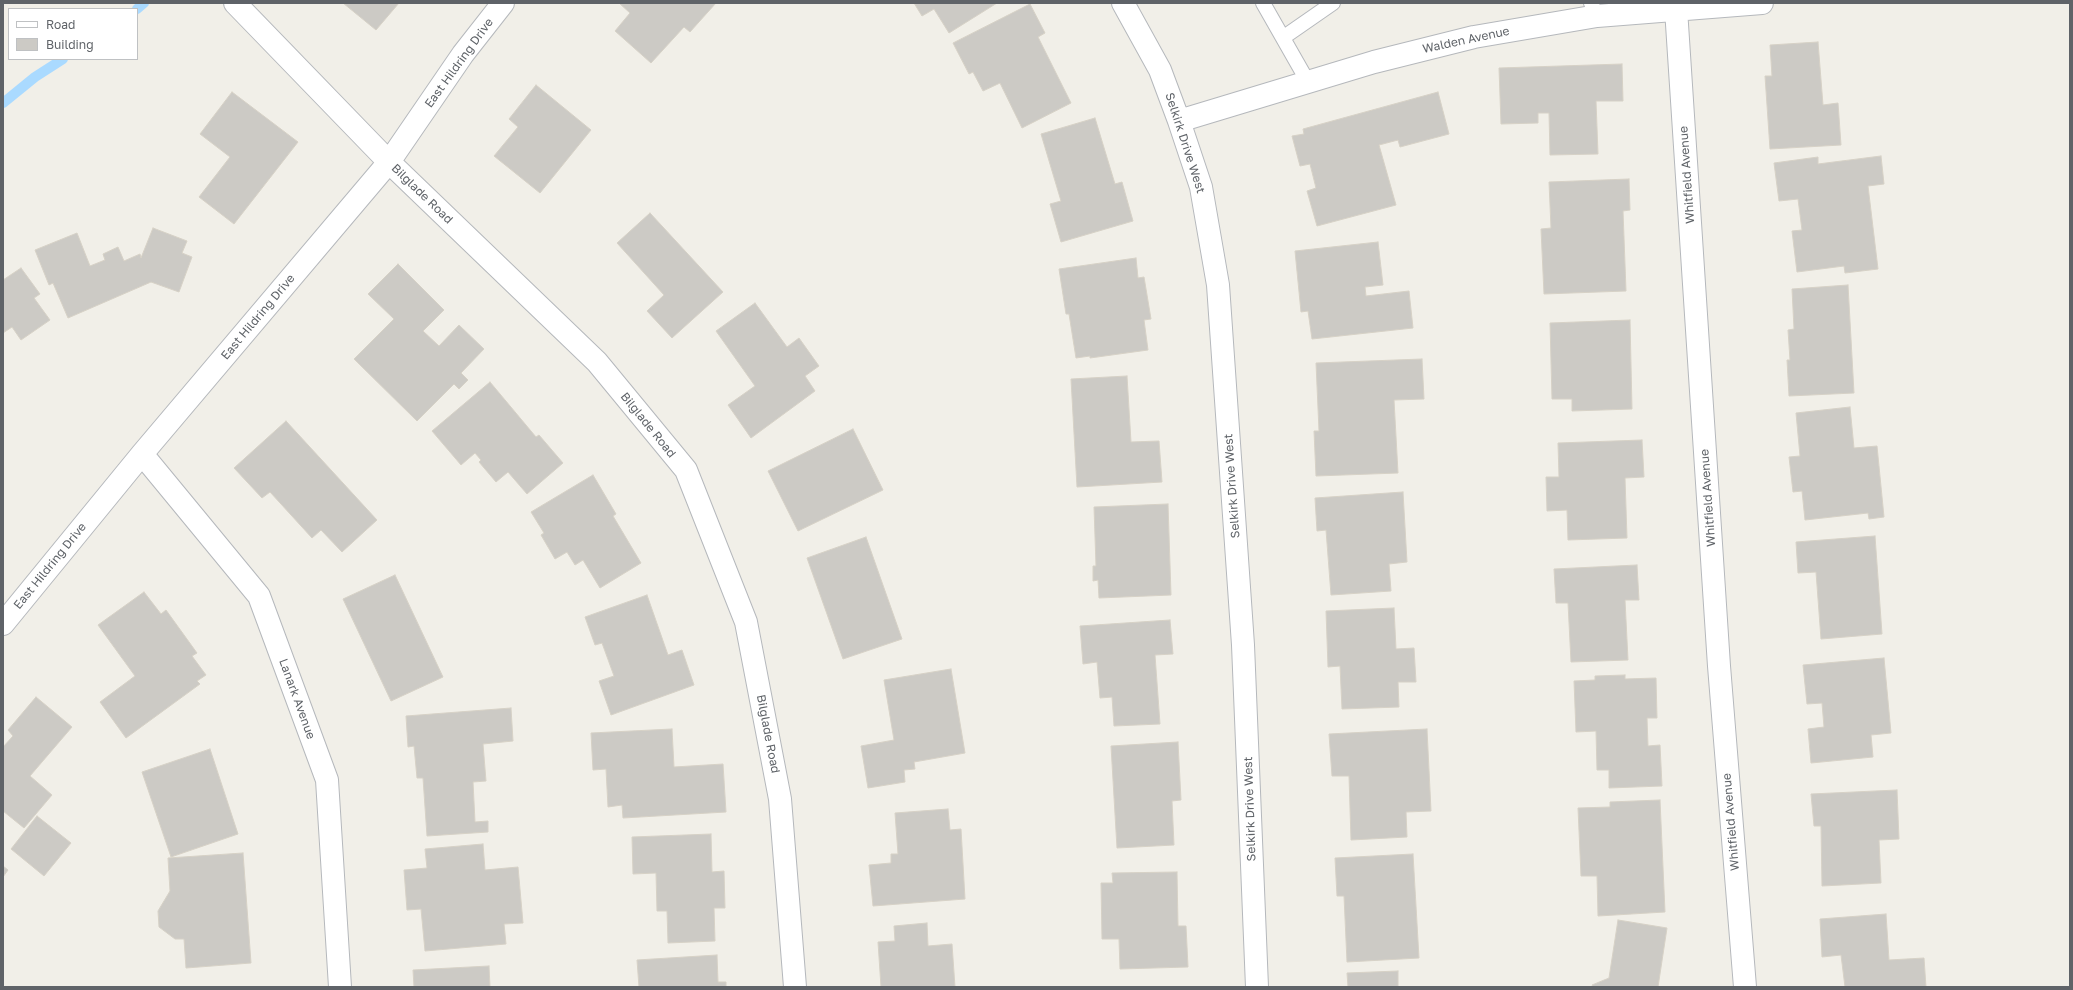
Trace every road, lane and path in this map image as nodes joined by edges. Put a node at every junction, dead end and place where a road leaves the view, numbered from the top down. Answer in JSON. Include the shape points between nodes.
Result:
{"nodes":[{"id":1,"x":235,"y":3,"type":"edge"},
{"id":2,"x":503,"y":3,"type":"edge"},
{"id":3,"x":1123,"y":3,"type":"edge"},
{"id":4,"x":1263,"y":3,"type":"edge"},
{"id":5,"x":1333,"y":3,"type":"edge"},
{"id":6,"x":1762,"y":3,"type":"edge"},
{"id":7,"x":1665,"y":8,"type":"edge"},
{"id":8,"x":1594,"y":10,"type":"edge"},
{"id":9,"x":1284,"y":37,"type":"junction"},
{"id":10,"x":1308,"y":82,"type":"junction"},
{"id":11,"x":1179,"y":122,"type":"junction"},
{"id":12,"x":389,"y":162,"type":"junction"},
{"id":13,"x":142,"y":454,"type":"junction"},
{"id":14,"x":3,"y":624,"type":"edge"},
{"id":15,"x":340,"y":987,"type":"edge"},
{"id":16,"x":795,"y":987,"type":"edge"},
{"id":17,"x":1257,"y":987,"type":"edge"},
{"id":18,"x":1745,"y":987,"type":"edge"}],
"edges":[{"from":1,"to":12,"type":"street","name":"Bilglade Road"},
{"from":2,"to":12,"type":"street","name":"East Hildring Drive","via":[[463,54]]},
{"from":3,"to":11,"type":"street","name":"Selkirk Drive West","via":[[1160,70]]},
{"from":4,"to":9,"type":"lane"},
{"from":5,"to":9,"type":"lane"},
{"from":6,"to":7,"type":"street","name":"Walden Avenue"},
{"from":7,"to":8,"type":"street","name":"Walden Avenue"},
{"from":7,"to":18,"type":"street","name":"Whitfield Avenue"},
{"from":8,"to":10,"type":"street","name":"Walden Avenue","via":[[1374,62]]},
{"from":9,"to":10,"type":"lane"},
{"from":10,"to":11,"type":"street","name":"Walden Avenue"},
{"from":11,"to":17,"type":"street","name":"Selkirk Drive West","via":[[1201,187],[1218,284],[1243,645]]},
{"from":12,"to":13,"type":"street","name":"East Hildring Drive"},
{"from":12,"to":16,"type":"street","name":"Bilglade Road","via":[[597,362],[686,470],[746,622],[780,799]]},
{"from":13,"to":14,"type":"street","name":"East Hildring Drive"},
{"from":13,"to":15,"type":"street","name":"Lanark Avenue","via":[[259,596],[327,780]]}]}
